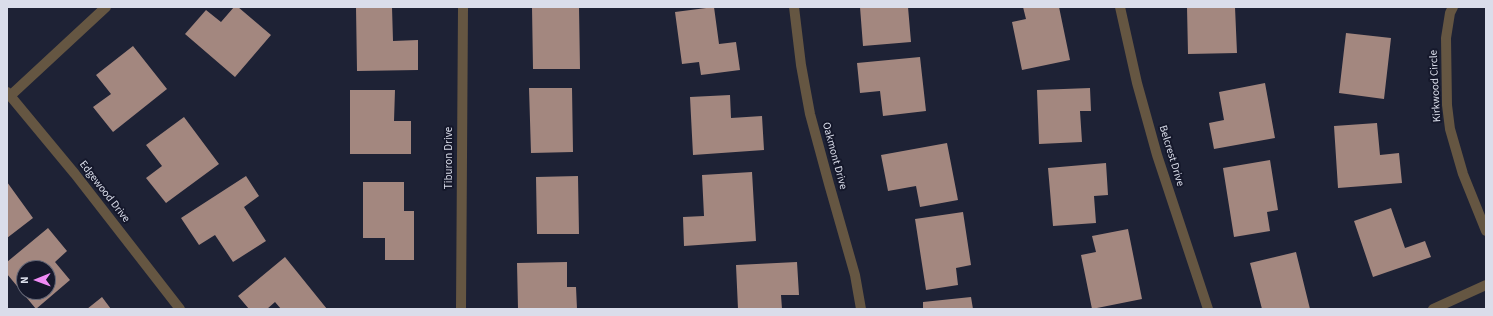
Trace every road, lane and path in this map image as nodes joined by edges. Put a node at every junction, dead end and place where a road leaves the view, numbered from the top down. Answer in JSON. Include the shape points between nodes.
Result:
{"nodes":[{"id":1,"x":106,"y":7,"type":"edge"},
{"id":2,"x":463,"y":7,"type":"edge"},
{"id":3,"x":794,"y":7,"type":"edge"},
{"id":4,"x":1120,"y":7,"type":"edge"},
{"id":5,"x":1453,"y":7,"type":"edge"},
{"id":6,"x":9,"y":94,"type":"edge"},
{"id":7,"x":1486,"y":231,"type":"edge"},
{"id":8,"x":1486,"y":285,"type":"edge"},
{"id":9,"x":180,"y":309,"type":"edge"},
{"id":10,"x":461,"y":309,"type":"edge"},
{"id":11,"x":861,"y":309,"type":"edge"},
{"id":12,"x":1208,"y":309,"type":"edge"},
{"id":13,"x":1433,"y":309,"type":"edge"}],
"edges":[{"from":1,"to":6,"type":"street"},
{"from":2,"to":10,"type":"street","name":"Tiburon Drive"},
{"from":3,"to":11,"type":"street","name":"Oakmont Drive","via":[[810,114],[855,275]]},
{"from":4,"to":12,"type":"street","name":"Belcrest Drive","via":[[1157,155]]},
{"from":5,"to":7,"type":"street","name":"Kirkwood Circle","via":[[1446,38],[1446,105],[1463,174]]},
{"from":6,"to":9,"type":"street","name":"Edgewood Drive"},
{"from":8,"to":13,"type":"street"}]}
